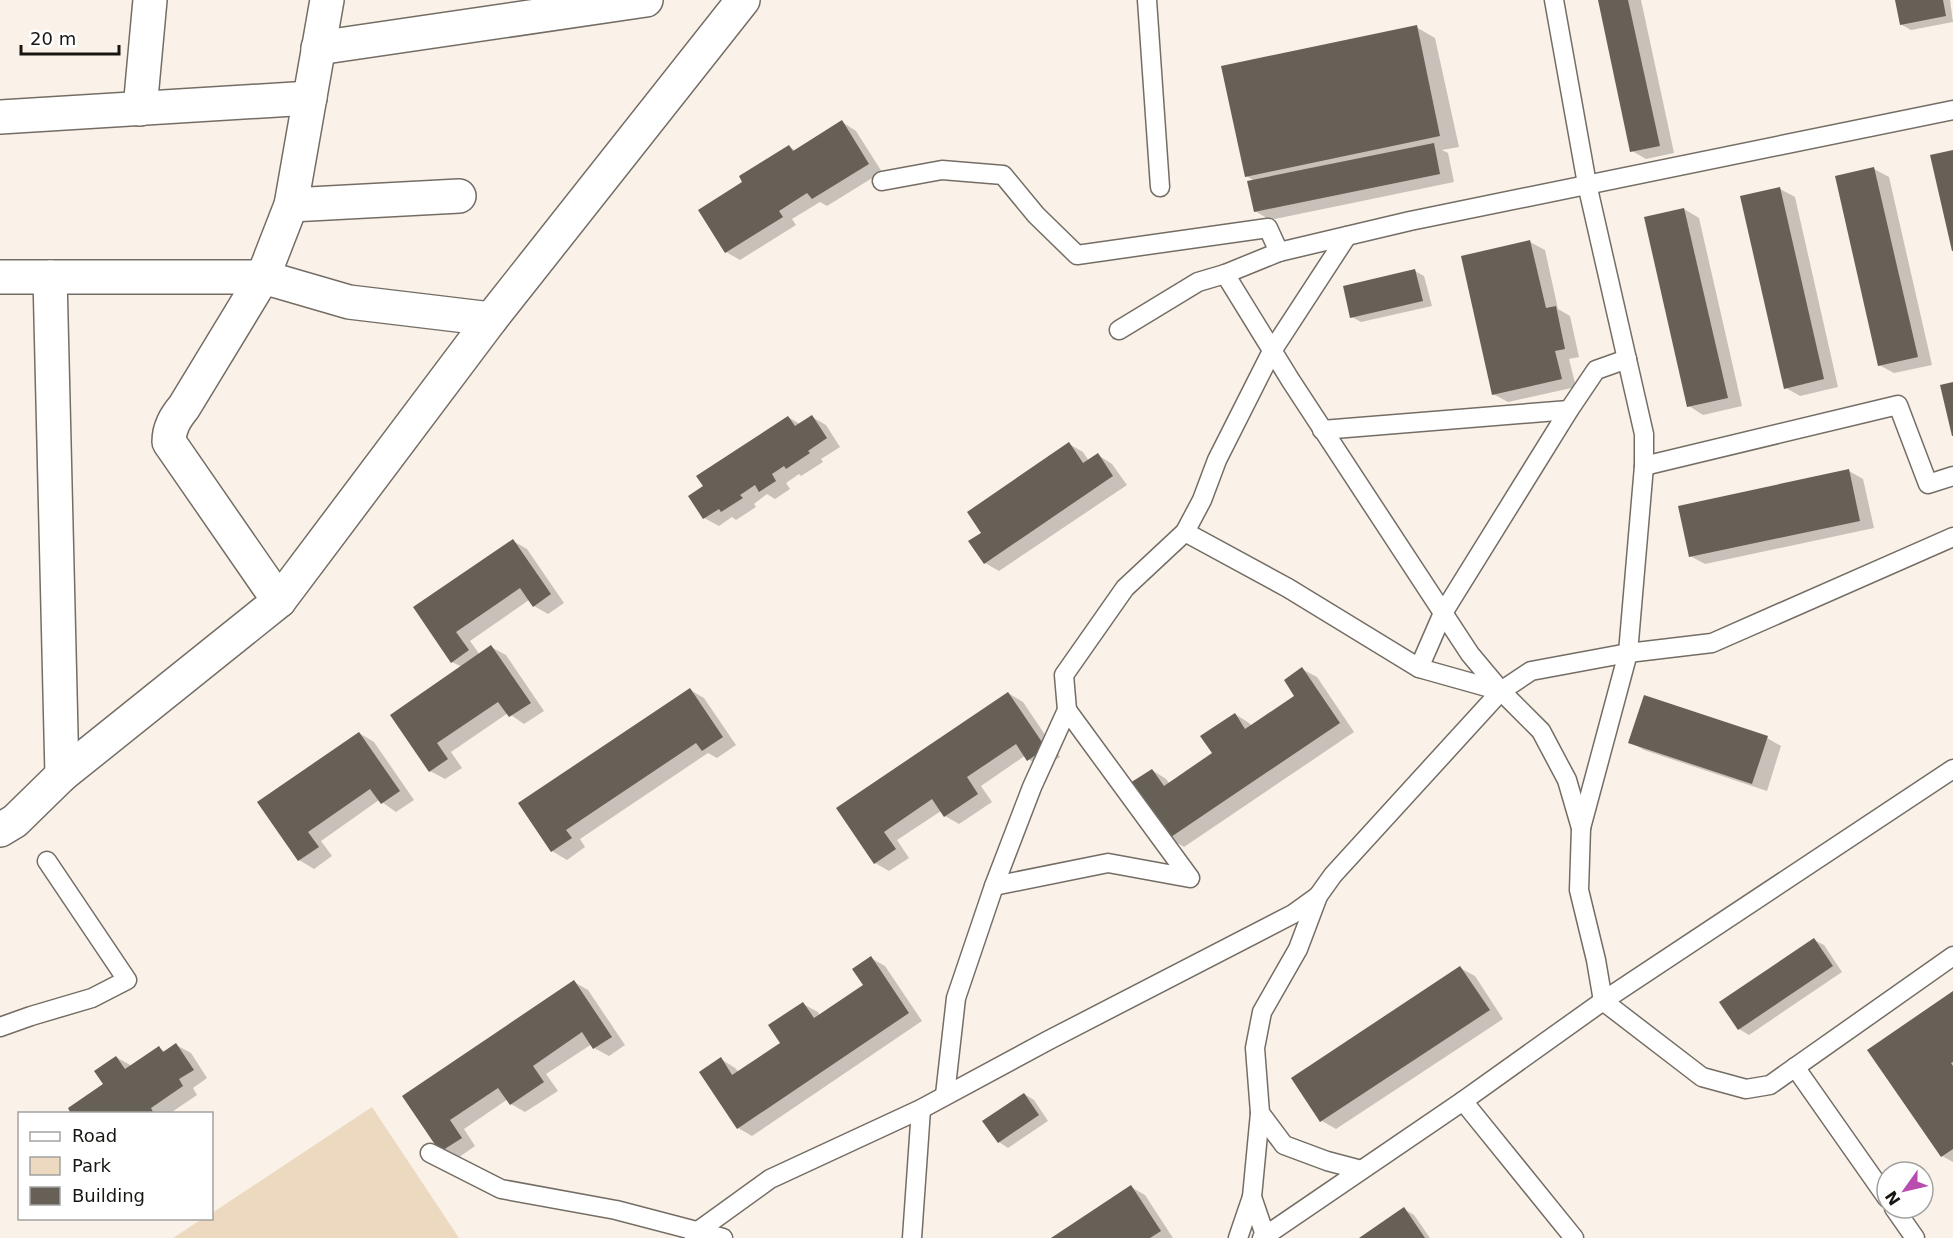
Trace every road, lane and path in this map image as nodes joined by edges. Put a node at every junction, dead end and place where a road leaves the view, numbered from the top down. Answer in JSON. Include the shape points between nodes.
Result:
{"nodes":[{"id":1,"x":150,"y":0,"type":"edge"},
{"id":2,"x":327,"y":0,"type":"edge"},
{"id":3,"x":646,"y":0,"type":"edge"},
{"id":4,"x":743,"y":0,"type":"edge"},
{"id":5,"x":1147,"y":0,"type":"edge"},
{"id":6,"x":1554,"y":0,"type":"edge"},
{"id":7,"x":476,"y":12,"type":"edge"},
{"id":8,"x":318,"y":48,"type":"junction"},
{"id":9,"x":309,"y":98,"type":"junction"},
{"id":10,"x":140,"y":109,"type":"junction"},
{"id":11,"x":1953,"y":110,"type":"edge"},
{"id":12,"x":0,"y":117,"type":"edge"},
{"id":13,"x":882,"y":181,"type":"dead end"},
{"id":14,"x":1587,"y":184,"type":"junction"},
{"id":15,"x":1160,"y":187,"type":"dead end"},
{"id":16,"x":459,"y":196,"type":"dead end"},
{"id":17,"x":291,"y":204,"type":"junction"},
{"id":18,"x":1347,"y":236,"type":"junction"},
{"id":19,"x":1279,"y":252,"type":"junction"},
{"id":20,"x":1225,"y":274,"type":"junction"},
{"id":21,"x":0,"y":277,"type":"edge"},
{"id":22,"x":50,"y":278,"type":"junction"},
{"id":23,"x":263,"y":278,"type":"junction"},
{"id":24,"x":491,"y":319,"type":"junction"},
{"id":25,"x":1119,"y":330,"type":"dead end"},
{"id":26,"x":1272,"y":351,"type":"junction"},
{"id":27,"x":1627,"y":359,"type":"junction"},
{"id":28,"x":1569,"y":410,"type":"junction"},
{"id":29,"x":1322,"y":430,"type":"junction"},
{"id":30,"x":1644,"y":466,"type":"junction"},
{"id":31,"x":1953,"y":476,"type":"edge"},
{"id":32,"x":1185,"y":532,"type":"junction"},
{"id":33,"x":1953,"y":537,"type":"edge"},
{"id":34,"x":279,"y":601,"type":"junction"},
{"id":35,"x":1443,"y":613,"type":"junction"},
{"id":36,"x":1628,"y":653,"type":"junction"},
{"id":37,"x":1419,"y":668,"type":"junction"},
{"id":38,"x":1501,"y":691,"type":"junction"},
{"id":39,"x":1067,"y":710,"type":"junction"},
{"id":40,"x":1953,"y":769,"type":"edge"},
{"id":41,"x":62,"y":776,"type":"junction"},
{"id":42,"x":1581,"y":828,"type":"junction"},
{"id":43,"x":0,"y":830,"type":"edge"},
{"id":44,"x":47,"y":861,"type":"dead end"},
{"id":45,"x":994,"y":886,"type":"junction"},
{"id":46,"x":1318,"y":896,"type":"junction"},
{"id":47,"x":1953,"y":956,"type":"edge"},
{"id":48,"x":1603,"y":1001,"type":"junction"},
{"id":49,"x":0,"y":1027,"type":"edge"},
{"id":50,"x":1795,"y":1067,"type":"junction"},
{"id":51,"x":945,"y":1095,"type":"junction"},
{"id":52,"x":1463,"y":1101,"type":"junction"},
{"id":53,"x":921,"y":1109,"type":"junction"},
{"id":54,"x":1260,"y":1113,"type":"junction"},
{"id":55,"x":430,"y":1153,"type":"dead end"},
{"id":56,"x":1361,"y":1170,"type":"junction"},
{"id":57,"x":1875,"y":1181,"type":"edge"},
{"id":58,"x":1252,"y":1197,"type":"junction"},
{"id":59,"x":1902,"y":1220,"type":"edge"},
{"id":60,"x":696,"y":1235,"type":"edge"},
{"id":61,"x":1264,"y":1237,"type":"edge"},
{"id":62,"x":723,"y":1238,"type":"edge"},
{"id":63,"x":912,"y":1238,"type":"edge"},
{"id":64,"x":1238,"y":1238,"type":"edge"},
{"id":65,"x":1574,"y":1238,"type":"edge"},
{"id":66,"x":1915,"y":1238,"type":"edge"}],
"edges":[{"from":1,"to":10,"type":"street"},
{"from":2,"to":8,"type":"street"},
{"from":3,"to":7,"type":"street"},
{"from":4,"to":24,"type":"street"},
{"from":5,"to":15,"type":"lane"},
{"from":6,"to":14,"type":"lane"},
{"from":7,"to":8,"type":"street"},
{"from":8,"to":9,"type":"street"},
{"from":9,"to":10,"type":"street"},
{"from":9,"to":17,"type":"street"},
{"from":10,"to":12,"type":"street"},
{"from":11,"to":14,"type":"lane"},
{"from":13,"to":19,"type":"lane","via":[[942,170],[1003,176],[1077,255],[1268,228]]},
{"from":14,"to":18,"type":"lane"},
{"from":14,"to":27,"type":"lane"},
{"from":16,"to":17,"type":"street"},
{"from":17,"to":23,"type":"street"},
{"from":18,"to":19,"type":"lane"},
{"from":18,"to":26,"type":"lane"},
{"from":19,"to":20,"type":"lane"},
{"from":20,"to":25,"type":"lane","via":[[1198,282]]},
{"from":20,"to":26,"type":"lane"},
{"from":21,"to":22,"type":"street"},
{"from":22,"to":23,"type":"street"},
{"from":22,"to":41,"type":"street"},
{"from":23,"to":24,"type":"street","via":[[349,302]]},
{"from":23,"to":34,"type":"street","via":[[176,417],[169,442]]},
{"from":24,"to":34,"type":"street"},
{"from":26,"to":29,"type":"lane"},
{"from":26,"to":32,"type":"lane"},
{"from":27,"to":28,"type":"lane","via":[[1596,370]]},
{"from":27,"to":30,"type":"lane","via":[[1644,434]]},
{"from":28,"to":29,"type":"lane"},
{"from":28,"to":35,"type":"lane"},
{"from":29,"to":35,"type":"lane"},
{"from":30,"to":31,"type":"lane","via":[[1899,405],[1928,484]]},
{"from":30,"to":36,"type":"lane"},
{"from":32,"to":37,"type":"lane","via":[[1288,588]]},
{"from":32,"to":39,"type":"lane","via":[[1125,588],[1064,675]]},
{"from":33,"to":36,"type":"lane","via":[[1712,643]]},
{"from":34,"to":41,"type":"street"},
{"from":35,"to":37,"type":"lane"},
{"from":35,"to":38,"type":"lane"},
{"from":36,"to":38,"type":"lane","via":[[1531,671]]},
{"from":36,"to":42,"type":"lane"},
{"from":37,"to":38,"type":"lane"},
{"from":38,"to":42,"type":"lane","via":[[1541,731],[1567,780]]},
{"from":38,"to":46,"type":"lane"},
{"from":39,"to":45,"type":"lane"},
{"from":39,"to":45,"type":"lane","via":[[1190,878],[1108,863]]},
{"from":40,"to":48,"type":"lane"},
{"from":41,"to":43,"type":"street","via":[[15,821]]},
{"from":42,"to":48,"type":"lane","via":[[1579,890]]},
{"from":44,"to":49,"type":"lane","via":[[127,980],[92,998]]},
{"from":45,"to":51,"type":"lane","via":[[956,998]]},
{"from":46,"to":51,"type":"lane","via":[[1293,914]]},
{"from":46,"to":54,"type":"lane","via":[[1298,949],[1262,1012],[1255,1048]]},
{"from":47,"to":50,"type":"lane"},
{"from":48,"to":50,"type":"lane","via":[[1702,1077],[1746,1089],[1770,1085]]},
{"from":48,"to":52,"type":"lane"},
{"from":50,"to":57,"type":"lane"},
{"from":51,"to":53,"type":"lane"},
{"from":52,"to":56,"type":"lane"},
{"from":52,"to":65,"type":"lane"},
{"from":53,"to":60,"type":"lane","via":[[770,1179]]},
{"from":53,"to":63,"type":"lane"},
{"from":54,"to":56,"type":"lane","via":[[1284,1145]]},
{"from":54,"to":58,"type":"lane"},
{"from":55,"to":60,"type":"lane","via":[[501,1189],[616,1210]]},
{"from":56,"to":61,"type":"lane"},
{"from":58,"to":61,"type":"lane"},
{"from":58,"to":64,"type":"lane"},
{"from":59,"to":66,"type":"lane"},
{"from":60,"to":62,"type":"lane"}]}
